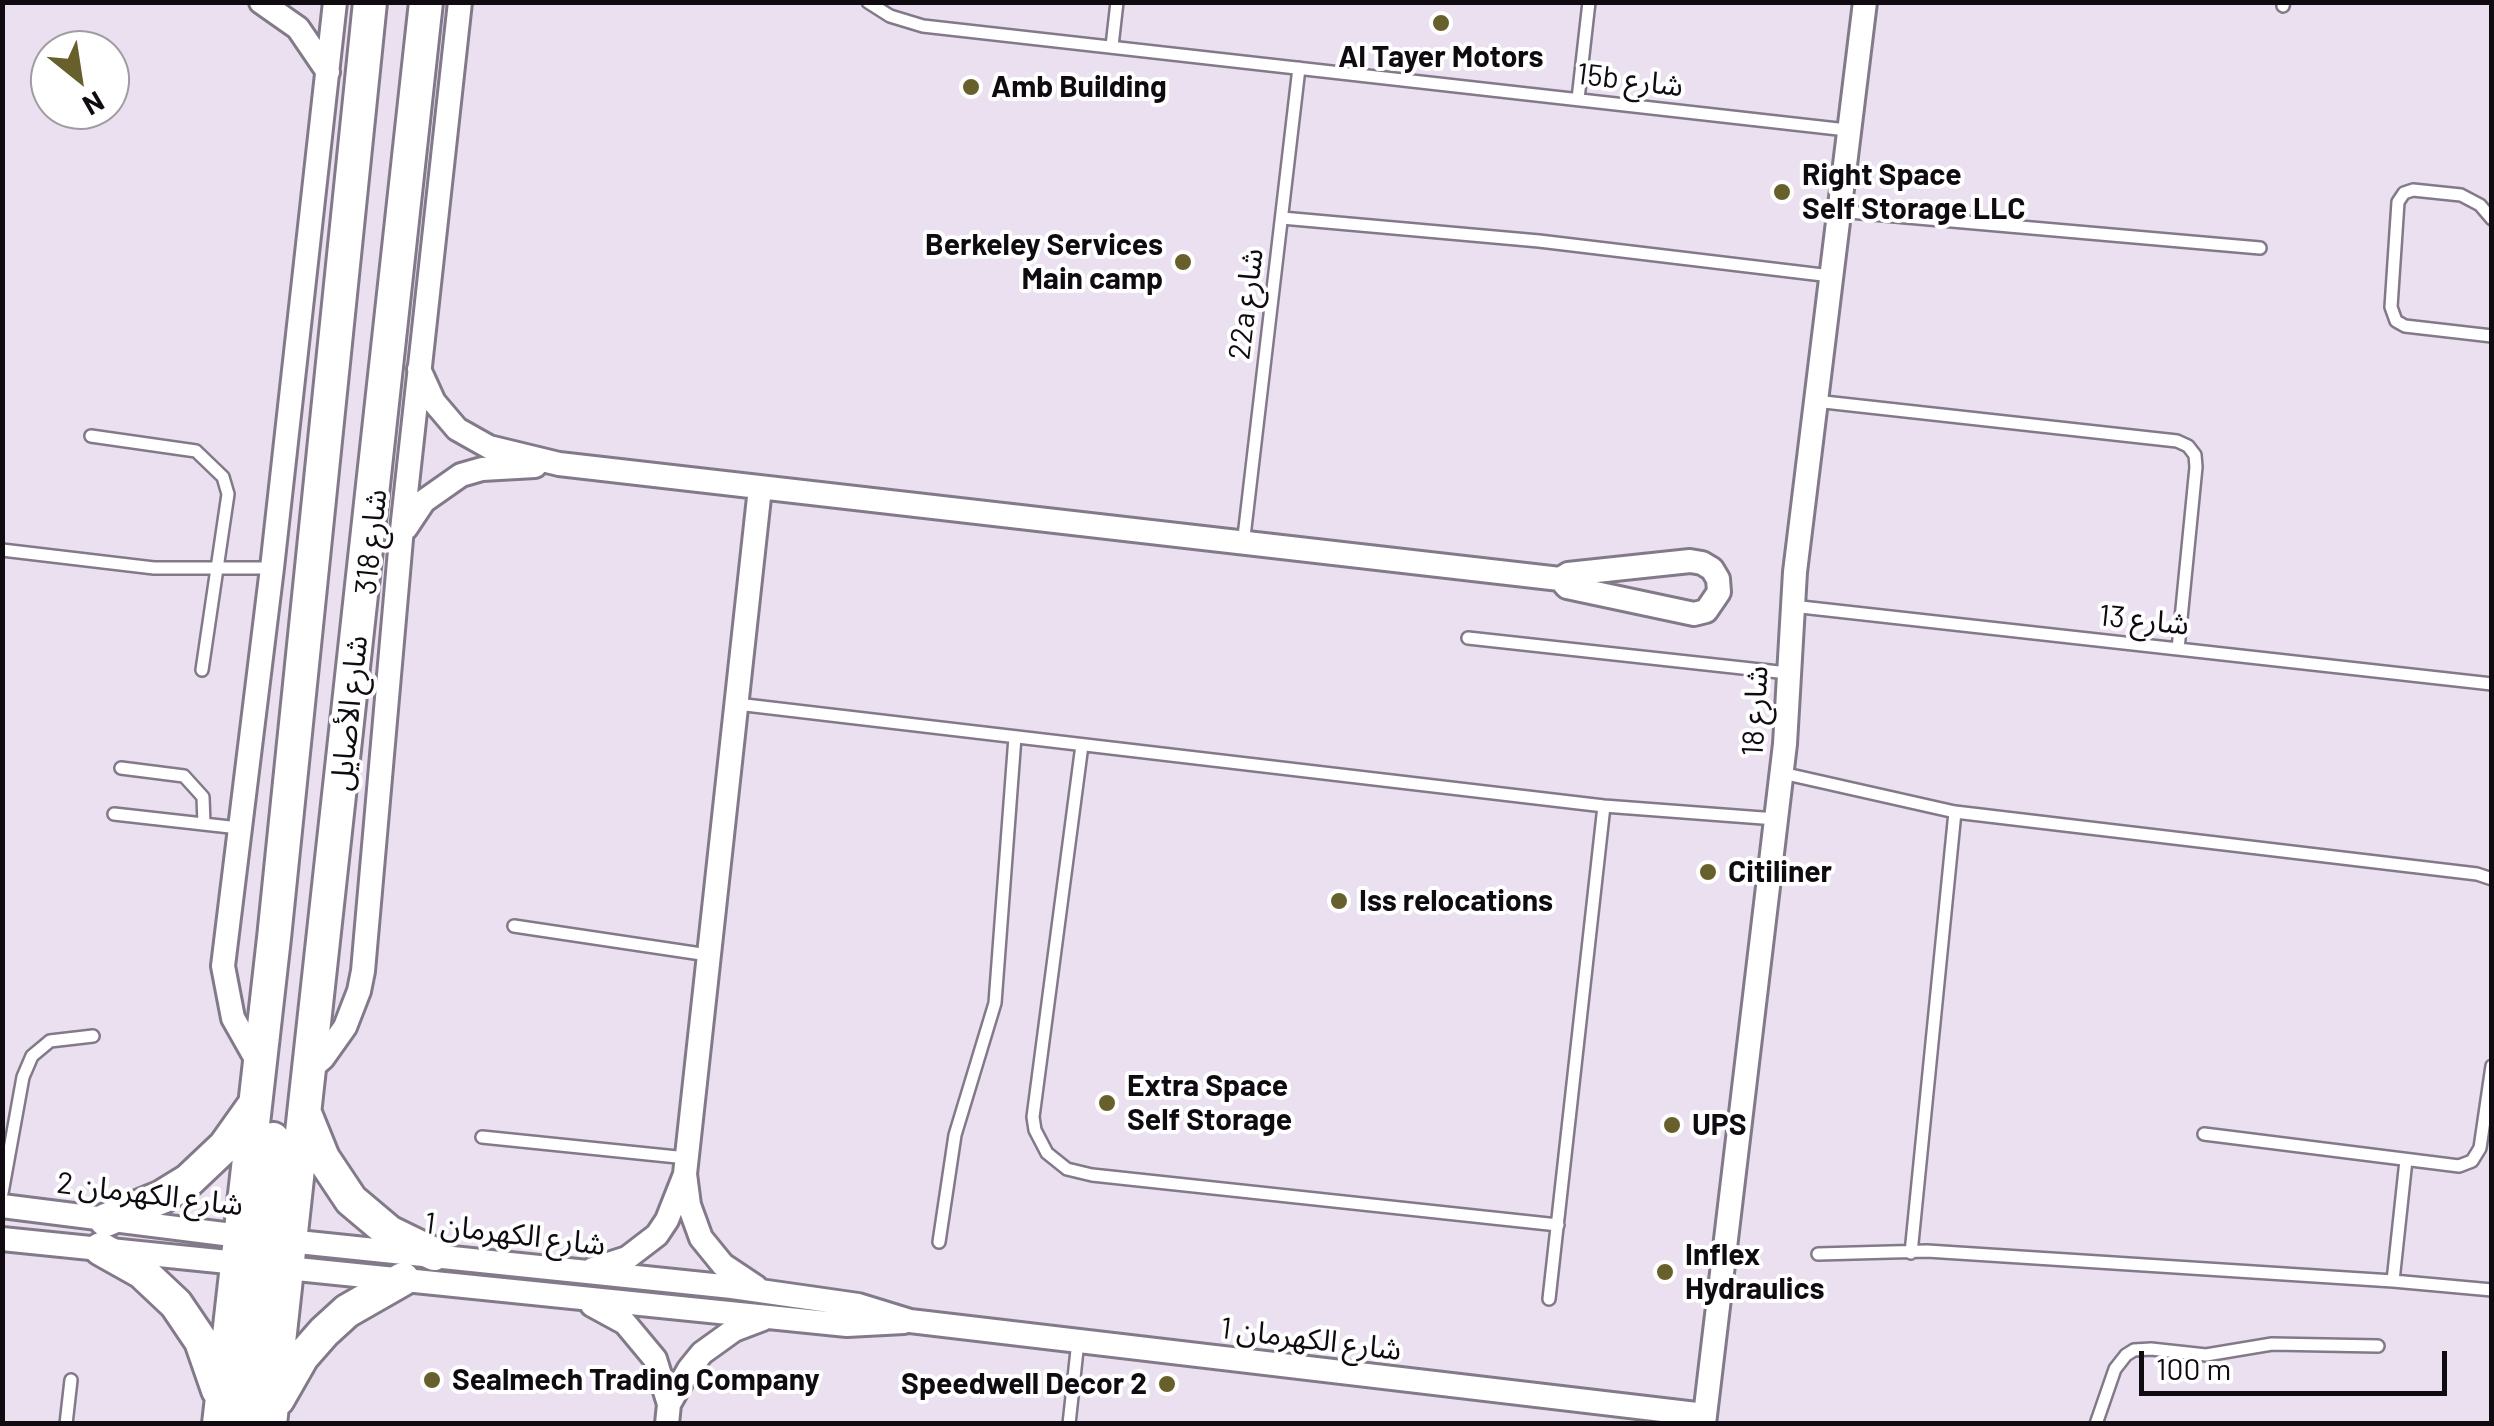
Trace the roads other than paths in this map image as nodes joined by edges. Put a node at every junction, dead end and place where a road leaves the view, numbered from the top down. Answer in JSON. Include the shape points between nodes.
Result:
{"nodes":[{"id":1,"x":261,"y":2,"type":"edge"},
{"id":2,"x":334,"y":2,"type":"edge"},
{"id":3,"x":370,"y":2,"type":"edge"},
{"id":4,"x":426,"y":2,"type":"edge"},
{"id":5,"x":460,"y":2,"type":"edge"},
{"id":6,"x":1117,"y":2,"type":"edge"},
{"id":7,"x":1588,"y":2,"type":"edge"},
{"id":8,"x":1864,"y":2,"type":"edge"},
{"id":9,"x":872,"y":5,"type":"edge"},
{"id":10,"x":1112,"y":46,"type":"junction"},
{"id":11,"x":1299,"y":68,"type":"junction"},
{"id":12,"x":328,"y":72,"type":"junction"},
{"id":13,"x":1578,"y":99,"type":"junction"},
{"id":14,"x":1847,"y":130,"type":"junction"},
{"id":15,"x":1838,"y":211,"type":"junction"},
{"id":16,"x":1282,"y":218,"type":"junction"},
{"id":17,"x":2492,"y":220,"type":"edge"},
{"id":18,"x":2260,"y":248,"type":"dead end"},
{"id":19,"x":1831,"y":276,"type":"junction"},
{"id":20,"x":2492,"y":336,"type":"edge"},
{"id":21,"x":419,"y":369,"type":"junction"},
{"id":22,"x":1816,"y":401,"type":"junction"},
{"id":23,"x":91,"y":436,"type":"dead end"},
{"id":24,"x":559,"y":464,"type":"junction"},
{"id":25,"x":760,"y":488,"type":"junction"},
{"id":26,"x":401,"y":539,"type":"junction"},
{"id":27,"x":1243,"y":546,"type":"junction"},
{"id":28,"x":2,"y":550,"type":"edge"},
{"id":29,"x":218,"y":567,"type":"junction"},
{"id":30,"x":272,"y":568,"type":"junction"},
{"id":31,"x":1560,"y":580,"type":"junction"},
{"id":32,"x":1792,"y":606,"type":"junction"},
{"id":33,"x":1468,"y":638,"type":"dead end"},
{"id":34,"x":2178,"y":648,"type":"junction"},
{"id":35,"x":202,"y":670,"type":"dead end"},
{"id":36,"x":1788,"y":673,"type":"junction"},
{"id":37,"x":2492,"y":684,"type":"edge"},
{"id":38,"x":737,"y":704,"type":"junction"},
{"id":39,"x":1015,"y":738,"type":"junction"},
{"id":40,"x":1082,"y":746,"type":"junction"},
{"id":41,"x":121,"y":768,"type":"dead end"},
{"id":42,"x":1782,"y":773,"type":"junction"},
{"id":43,"x":1604,"y":806,"type":"junction"},
{"id":44,"x":1956,"y":812,"type":"junction"},
{"id":45,"x":114,"y":814,"type":"dead end"},
{"id":46,"x":1776,"y":818,"type":"junction"},
{"id":47,"x":204,"y":824,"type":"junction"},
{"id":48,"x":239,"y":828,"type":"junction"},
{"id":49,"x":2492,"y":878,"type":"edge"},
{"id":50,"x":514,"y":926,"type":"dead end"},
{"id":51,"x":274,"y":938,"type":"junction"},
{"id":52,"x":708,"y":955,"type":"junction"},
{"id":53,"x":93,"y":1036,"type":"dead end"},
{"id":54,"x":260,"y":1064,"type":"junction"},
{"id":55,"x":2492,"y":1066,"type":"edge"},
{"id":56,"x":308,"y":1072,"type":"junction"},
{"id":57,"x":255,"y":1104,"type":"junction"},
{"id":58,"x":304,"y":1110,"type":"junction"},
{"id":59,"x":2204,"y":1134,"type":"dead end"},
{"id":60,"x":482,"y":1137,"type":"dead end"},
{"id":61,"x":2406,"y":1160,"type":"junction"},
{"id":62,"x":686,"y":1166,"type":"junction"},
{"id":63,"x":2,"y":1192,"type":"edge"},
{"id":64,"x":2,"y":1206,"type":"edge"},
{"id":65,"x":1558,"y":1225,"type":"junction"},
{"id":66,"x":104,"y":1234,"type":"junction"},
{"id":67,"x":2,"y":1239,"type":"edge"},
{"id":68,"x":939,"y":1242,"type":"dead end"},
{"id":69,"x":264,"y":1252,"type":"junction"},
{"id":70,"x":1910,"y":1253,"type":"junction"},
{"id":71,"x":434,"y":1254,"type":"junction"},
{"id":72,"x":1818,"y":1254,"type":"dead end"},
{"id":73,"x":576,"y":1272,"type":"junction"},
{"id":74,"x":403,"y":1279,"type":"junction"},
{"id":75,"x":2393,"y":1281,"type":"junction"},
{"id":76,"x":2492,"y":1290,"type":"edge"},
{"id":77,"x":767,"y":1293,"type":"junction"},
{"id":78,"x":560,"y":1298,"type":"junction"},
{"id":79,"x":1548,"y":1299,"type":"dead end"},
{"id":80,"x":772,"y":1316,"type":"junction"},
{"id":81,"x":910,"y":1321,"type":"junction"},
{"id":82,"x":1078,"y":1341,"type":"junction"},
{"id":83,"x":2378,"y":1346,"type":"dead end"},
{"id":84,"x":71,"y":1380,"type":"dead end"},
{"id":85,"x":668,"y":1414,"type":"edge"},
{"id":86,"x":245,"y":1417,"type":"edge"},
{"id":87,"x":1704,"y":1420,"type":"edge"},
{"id":88,"x":66,"y":1424,"type":"edge"},
{"id":89,"x":1069,"y":1424,"type":"edge"},
{"id":90,"x":2096,"y":1424,"type":"edge"}],
"edges":[{"from":1,"to":12,"type":"street","via":[[298,28]]},
{"from":2,"to":12,"type":"street"},
{"from":3,"to":51,"type":"main road","name":"شارع الأصايل"},
{"from":4,"to":56,"type":"main road","name":"شارع الأصايل"},
{"from":5,"to":21,"type":"street","name":"شارع 318"},
{"from":6,"to":10,"type":"lane"},
{"from":7,"to":13,"type":"lane"},
{"from":8,"to":14,"type":"street","name":"شارع 18"},
{"from":9,"to":10,"type":"lane","name":"15b شارع","via":[[923,26]]},
{"from":10,"to":11,"type":"lane","name":"15b شارع"},
{"from":11,"to":13,"type":"lane","name":"15b شارع"},
{"from":11,"to":16,"type":"lane","name":"22a شارع"},
{"from":12,"to":30,"type":"street"},
{"from":13,"to":14,"type":"lane","name":"15b شارع"},
{"from":14,"to":15,"type":"street","name":"شارع 18"},
{"from":15,"to":18,"type":"lane"},
{"from":15,"to":19,"type":"street","name":"شارع 18"},
{"from":16,"to":19,"type":"lane"},
{"from":16,"to":27,"type":"lane","name":"22a شارع"},
{"from":17,"to":20,"type":"lane","via":[[2461,194],[2404,193],[2391,307],[2405,326]]},
{"from":19,"to":22,"type":"street","name":"شارع 18"},
{"from":21,"to":24,"type":"street","via":[[457,429],[489,447]]},
{"from":21,"to":26,"type":"street","name":"شارع 318"},
{"from":22,"to":32,"type":"street","name":"شارع 18"},
{"from":22,"to":34,"type":"lane","via":[[2188,446],[2196,467]]},
{"from":23,"to":29,"type":"lane","via":[[196,451],[211,462],[228,494]]},
{"from":24,"to":25,"type":"street"},
{"from":24,"to":26,"type":"street","via":[[461,476],[424,500]]},
{"from":25,"to":27,"type":"street"},
{"from":25,"to":38,"type":"street"},
{"from":26,"to":56,"type":"street","name":"شارع 318","via":[[360,991],[335,1043]]},
{"from":27,"to":31,"type":"street"},
{"from":28,"to":29,"type":"lane","via":[[154,568]]},
{"from":29,"to":30,"type":"lane"},
{"from":29,"to":35,"type":"lane"},
{"from":30,"to":48,"type":"street"},
{"from":31,"to":31,"type":"street","via":[[1567,587],[1694,614],[1719,592],[1712,569],[1690,561]]},
{"from":32,"to":34,"type":"lane","name":"شارع 13"},
{"from":32,"to":36,"type":"street","name":"شارع 18"},
{"from":33,"to":36,"type":"lane"},
{"from":34,"to":37,"type":"lane","name":"شارع 13"},
{"from":36,"to":42,"type":"street","name":"شارع 18"},
{"from":38,"to":39,"type":"lane"},
{"from":38,"to":52,"type":"street"},
{"from":39,"to":40,"type":"lane"},
{"from":39,"to":68,"type":"lane","via":[[995,1003],[955,1135]]},
{"from":40,"to":43,"type":"lane"},
{"from":40,"to":65,"type":"lane","via":[[1033,1117],[1047,1153],[1067,1169],[1092,1176]]},
{"from":41,"to":47,"type":"lane","via":[[184,776],[203,797]]},
{"from":42,"to":44,"type":"lane"},
{"from":42,"to":46,"type":"street","name":"شارع 18"},
{"from":43,"to":46,"type":"lane"},
{"from":43,"to":65,"type":"lane"},
{"from":44,"to":49,"type":"lane"},
{"from":44,"to":70,"type":"lane"},
{"from":45,"to":47,"type":"lane"},
{"from":46,"to":87,"type":"street","name":"شارع 18"},
{"from":47,"to":48,"type":"lane"},
{"from":48,"to":54,"type":"street","via":[[224,984],[240,1034]]},
{"from":50,"to":52,"type":"lane"},
{"from":51,"to":54,"type":"main road","name":"شارع الأصايل"},
{"from":51,"to":69,"type":"main road","via":[[288,988]]},
{"from":52,"to":62,"type":"street"},
{"from":53,"to":63,"type":"lane","via":[[50,1041],[32,1056]]},
{"from":54,"to":57,"type":"main road","name":"شارع الأصايل"},
{"from":55,"to":61,"type":"lane","via":[[2480,1148],[2472,1160],[2458,1166]]},
{"from":56,"to":58,"type":"main road","name":"شارع الأصايل"},
{"from":57,"to":66,"type":"main road","via":[[226,1146],[188,1181]]},
{"from":57,"to":69,"type":"main road","name":"شارع الأصايل"},
{"from":58,"to":69,"type":"main road","name":"شارع الأصايل"},
{"from":58,"to":71,"type":"main road","via":[[323,1158],[351,1200],[389,1232]]},
{"from":59,"to":61,"type":"lane"},
{"from":60,"to":62,"type":"lane"},
{"from":61,"to":75,"type":"lane"},
{"from":62,"to":73,"type":"street","via":[[667,1220],[643,1248]]},
{"from":62,"to":77,"type":"street","via":[[694,1222],[710,1252]]},
{"from":64,"to":66,"type":"street","name":"شارع الكهرمان 2"},
{"from":65,"to":79,"type":"lane"},
{"from":66,"to":67,"type":"street","name":"شارع الكهرمان 2"},
{"from":66,"to":69,"type":"street","name":"شارع الكهرمان 2"},
{"from":66,"to":86,"type":"main road","via":[[176,1304]]},
{"from":69,"to":71,"type":"street","name":"شارع الكهرمان 1"},
{"from":69,"to":74,"type":"street","name":"شارع الكهرمان 1"},
{"from":69,"to":86,"type":"main road","name":"شارع الأصايل"},
{"from":69,"to":86,"type":"main road","name":"شارع الأصايل"},
{"from":70,"to":72,"type":"lane"},
{"from":70,"to":75,"type":"lane"},
{"from":71,"to":73,"type":"street","name":"شارع الكهرمان 1"},
{"from":73,"to":77,"type":"street","name":"شارع الكهرمان 1"},
{"from":74,"to":78,"type":"street","name":"شارع الكهرمان 1"},
{"from":74,"to":86,"type":"main road","via":[[347,1311]]},
{"from":75,"to":76,"type":"lane"},
{"from":77,"to":81,"type":"street","name":"شارع الكهرمان 1","via":[[858,1304]]},
{"from":78,"to":80,"type":"street","name":"شارع الكهرمان 1"},
{"from":78,"to":85,"type":"street","via":[[605,1310],[642,1340],[665,1381]]},
{"from":80,"to":81,"type":"street","name":"شارع الكهرمان 1","via":[[847,1325]]},
{"from":80,"to":85,"type":"street","via":[[717,1340],[688,1369]]},
{"from":81,"to":82,"type":"street","name":"شارع الكهرمان 1"},
{"from":82,"to":87,"type":"street","name":"شارع الكهرمان 1"},
{"from":82,"to":89,"type":"lane"},
{"from":83,"to":90,"type":"lane","via":[[2280,1343],[2206,1355],[2134,1350],[2115,1369]]},
{"from":84,"to":88,"type":"lane"}]}
